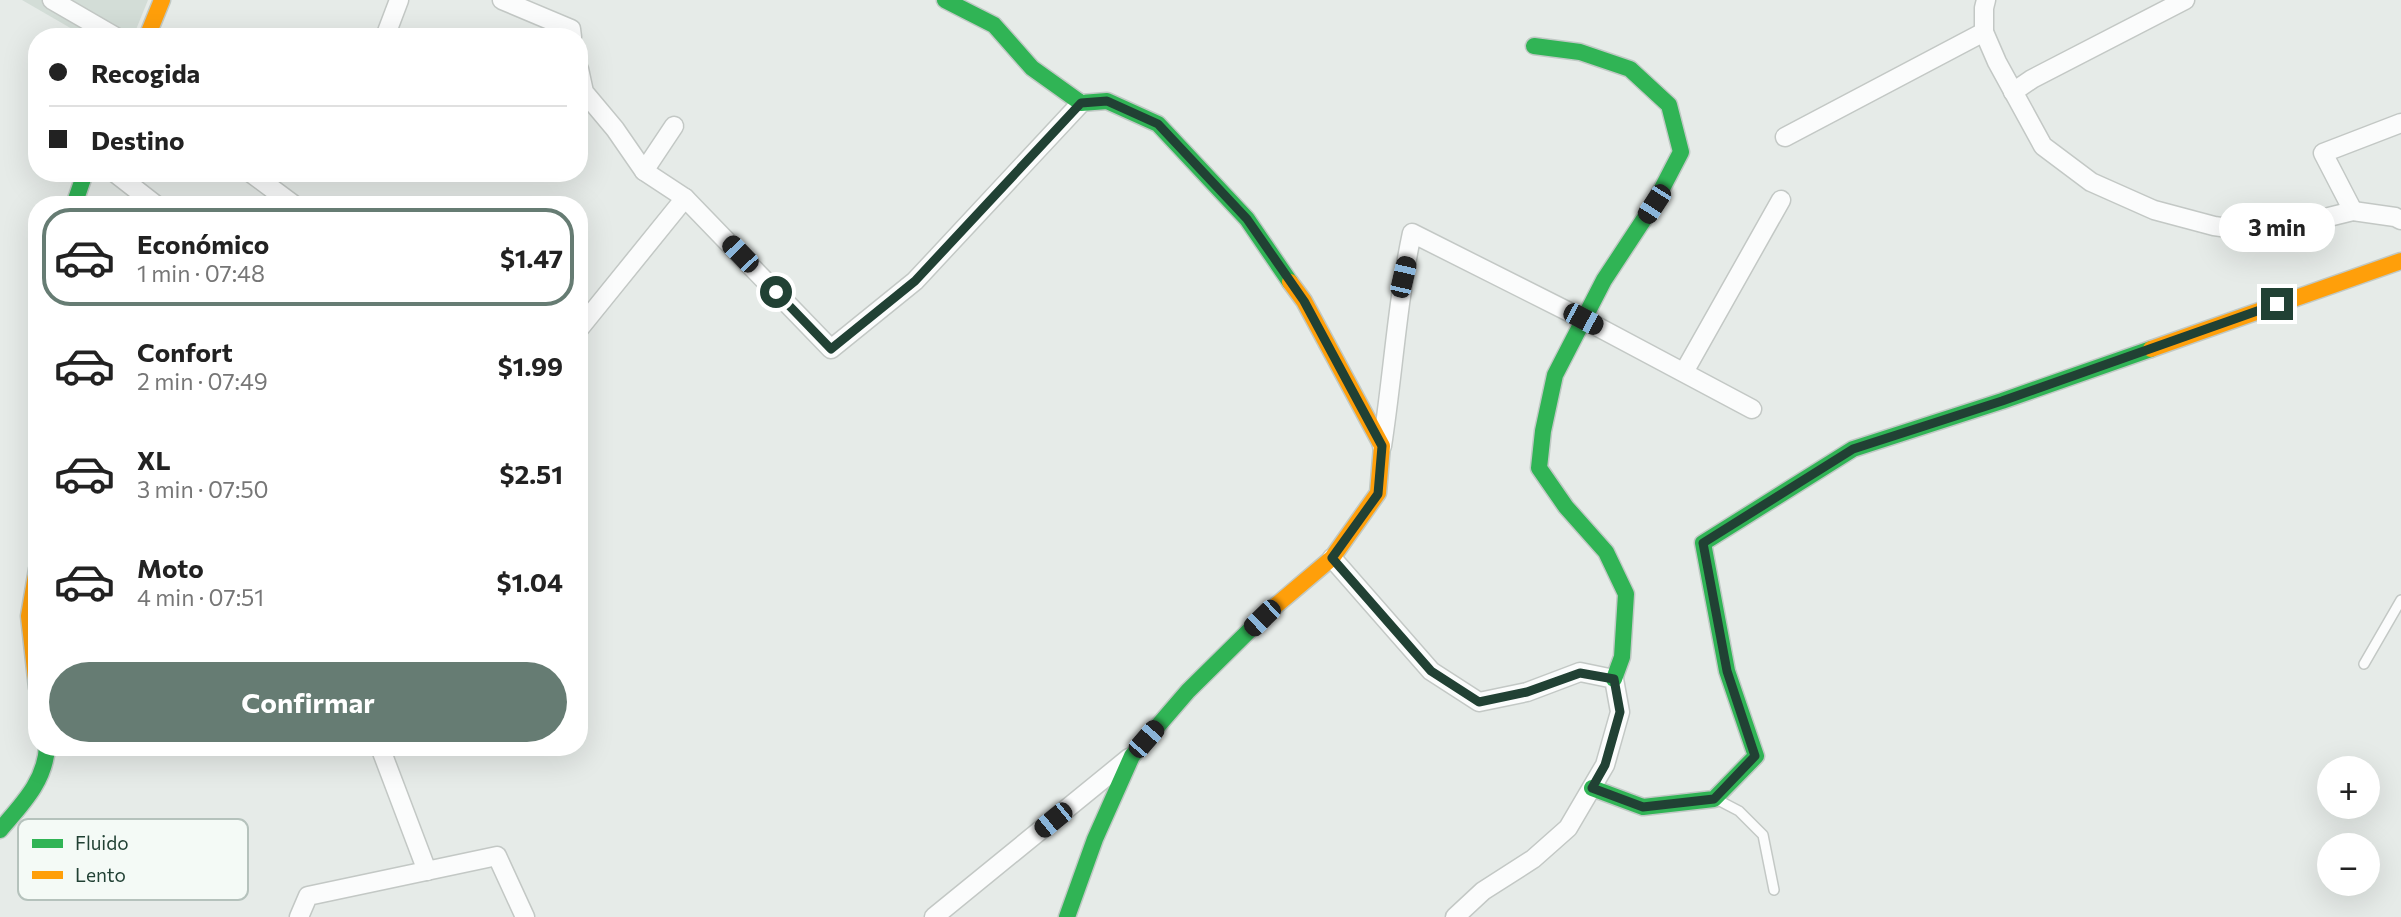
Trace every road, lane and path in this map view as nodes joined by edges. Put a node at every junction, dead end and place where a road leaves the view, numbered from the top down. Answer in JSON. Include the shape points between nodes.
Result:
{"nodes":[{"id":1,"x":162,"y":0,"type":"edge"},
{"id":2,"x":400,"y":0,"type":"edge"},
{"id":3,"x":502,"y":0,"type":"edge"},
{"id":4,"x":945,"y":0,"type":"edge"},
{"id":5,"x":1986,"y":0,"type":"edge"},
{"id":6,"x":2185,"y":0,"type":"edge"},
{"id":7,"x":64,"y":3,"type":"edge"},
{"id":8,"x":102,"y":28,"type":"edge"},
{"id":9,"x":151,"y":28,"type":"edge"},
{"id":10,"x":389,"y":28,"type":"edge"},
{"id":11,"x":569,"y":28,"type":"edge"},
{"id":12,"x":1984,"y":32,"type":"junction"},
{"id":13,"x":1534,"y":46,"type":"dead end"},
{"id":14,"x":2013,"y":92,"type":"junction"},
{"id":15,"x":588,"y":97,"type":"edge"},
{"id":16,"x":1081,"y":103,"type":"junction"},
{"id":17,"x":2401,"y":123,"type":"edge"},
{"id":18,"x":674,"y":126,"type":"dead end"},
{"id":19,"x":1785,"y":137,"type":"dead end"},
{"id":20,"x":644,"y":172,"type":"junction"},
{"id":21,"x":127,"y":182,"type":"edge"},
{"id":22,"x":263,"y":182,"type":"edge"},
{"id":23,"x":144,"y":196,"type":"edge"},
{"id":24,"x":282,"y":196,"type":"edge"},
{"id":25,"x":685,"y":198,"type":"junction"},
{"id":26,"x":1781,"y":200,"type":"dead end"},
{"id":27,"x":2353,"y":211,"type":"junction"},
{"id":28,"x":2401,"y":220,"type":"edge"},
{"id":29,"x":2401,"y":261,"type":"edge"},
{"id":30,"x":588,"y":318,"type":"edge"},
{"id":31,"x":1583,"y":319,"type":"junction"},
{"id":32,"x":1684,"y":372,"type":"junction"},
{"id":33,"x":1752,"y":409,"type":"dead end"},
{"id":34,"x":1382,"y":446,"type":"junction"},
{"id":35,"x":1332,"y":558,"type":"junction"},
{"id":36,"x":2401,"y":600,"type":"edge"},
{"id":37,"x":2364,"y":664,"type":"dead end"},
{"id":38,"x":1614,"y":679,"type":"junction"},
{"id":39,"x":47,"y":756,"type":"edge"},
{"id":40,"x":383,"y":756,"type":"edge"},
{"id":41,"x":1132,"y":756,"type":"junction"},
{"id":42,"x":1592,"y":788,"type":"junction"},
{"id":43,"x":1714,"y":799,"type":"junction"},
{"id":44,"x":0,"y":830,"type":"edge"},
{"id":45,"x":427,"y":871,"type":"junction"},
{"id":46,"x":1774,"y":890,"type":"dead end"},
{"id":47,"x":299,"y":917,"type":"edge"},
{"id":48,"x":525,"y":917,"type":"edge"},
{"id":49,"x":934,"y":917,"type":"edge"},
{"id":50,"x":1067,"y":917,"type":"edge"},
{"id":51,"x":1455,"y":917,"type":"edge"}],
"edges":[{"from":1,"to":9,"type":"street"},
{"from":2,"to":10,"type":"street"},
{"from":3,"to":11,"type":"street"},
{"from":4,"to":16,"type":"street","via":[[994,25],[1032,68]]},
{"from":5,"to":12,"type":"street"},
{"from":6,"to":14,"type":"street"},
{"from":7,"to":8,"type":"street"},
{"from":12,"to":14,"type":"street"},
{"from":12,"to":19,"type":"street"},
{"from":13,"to":31,"type":"street","via":[[1580,52],[1630,69],[1669,105],[1681,152]]},
{"from":14,"to":27,"type":"street","via":[[2043,146],[2091,182],[2154,210],[2264,233]]},
{"from":15,"to":20,"type":"street"},
{"from":16,"to":25,"type":"street","via":[[915,281],[831,349]]},
{"from":16,"to":34,"type":"street","via":[[1107,101],[1158,124],[1247,219],[1304,301]]},
{"from":17,"to":27,"type":"street","via":[[2323,153]]},
{"from":18,"to":20,"type":"street"},
{"from":20,"to":25,"type":"street"},
{"from":21,"to":23,"type":"street"},
{"from":22,"to":24,"type":"street"},
{"from":25,"to":30,"type":"street"},
{"from":26,"to":32,"type":"street"},
{"from":27,"to":28,"type":"street"},
{"from":29,"to":43,"type":"street","via":[[1853,449],[1703,543],[1727,671],[1755,756]]},
{"from":31,"to":32,"type":"street"},
{"from":31,"to":34,"type":"street","via":[[1412,233]]},
{"from":31,"to":38,"type":"street","via":[[1555,375],[1539,468],[1606,552],[1626,594],[1622,657]]},
{"from":32,"to":33,"type":"street"},
{"from":34,"to":35,"type":"street","via":[[1378,494]]},
{"from":35,"to":38,"type":"street","via":[[1431,671],[1479,702],[1527,692],[1580,673]]},
{"from":35,"to":41,"type":"street","via":[[1188,691]]},
{"from":36,"to":37,"type":"lane"},
{"from":38,"to":42,"type":"street","via":[[1620,712],[1605,765]]},
{"from":39,"to":44,"type":"street","via":[[30,794]]},
{"from":40,"to":45,"type":"street"},
{"from":41,"to":49,"type":"street"},
{"from":41,"to":50,"type":"street"},
{"from":42,"to":43,"type":"street","via":[[1643,807]]},
{"from":42,"to":51,"type":"street","via":[[1568,828]]},
{"from":43,"to":46,"type":"lane","via":[[1739,811],[1763,835]]},
{"from":45,"to":47,"type":"street","via":[[308,896]]},
{"from":45,"to":48,"type":"street","via":[[497,856]]}]}
